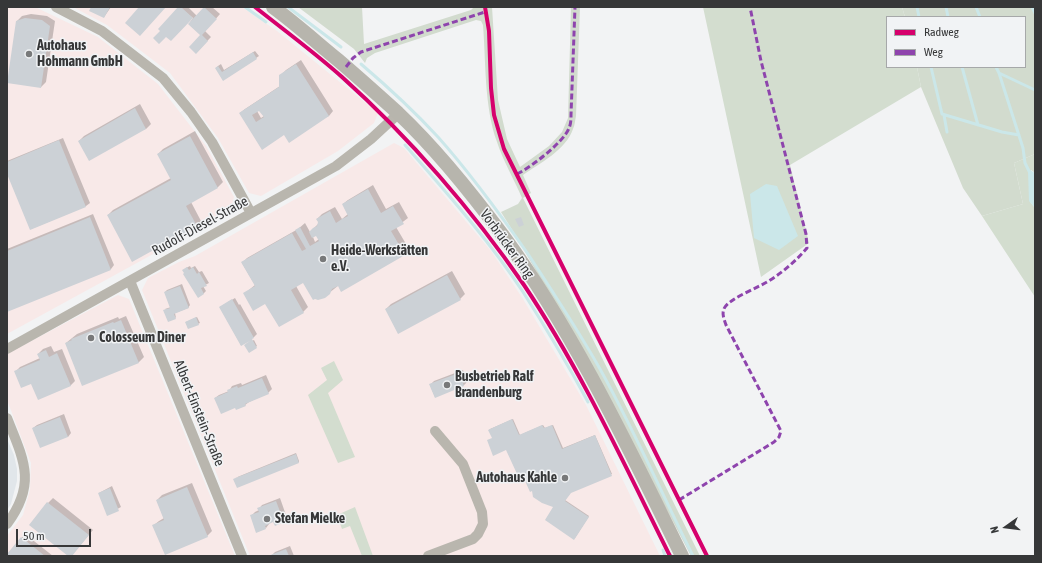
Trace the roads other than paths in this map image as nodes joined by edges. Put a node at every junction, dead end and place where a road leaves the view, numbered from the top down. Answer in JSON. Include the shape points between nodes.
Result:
{"nodes":[{"id":1,"x":56,"y":7,"type":"edge"},
{"id":2,"x":273,"y":7,"type":"edge"},
{"id":3,"x":398,"y":114,"type":"junction"},
{"id":4,"x":251,"y":213,"type":"junction"},
{"id":5,"x":130,"y":280,"type":"junction"},
{"id":6,"x":7,"y":349,"type":"edge"},
{"id":7,"x":7,"y":418,"type":"edge"},
{"id":8,"x":435,"y":430,"type":"dead end"},
{"id":9,"x":7,"y":524,"type":"edge"},
{"id":10,"x":242,"y":556,"type":"edge"},
{"id":11,"x":428,"y":556,"type":"edge"},
{"id":12,"x":682,"y":556,"type":"edge"}],
"edges":[{"from":1,"to":4,"type":"street","via":[[102,31],[163,78],[212,142]]},
{"from":2,"to":3,"type":"main road","name":"Vorbrücker Ring","via":[[295,23]]},
{"from":3,"to":4,"type":"street","name":"Rudolf-Diesel-Straße","via":[[372,139],[336,166]]},
{"from":3,"to":12,"type":"main road","name":"Vorbrücker Ring","via":[[455,176],[504,237],[531,276],[601,396]]},
{"from":4,"to":5,"type":"street","name":"Rudolf-Diesel-Straße"},
{"from":5,"to":6,"type":"street","name":"Rudolf-Diesel-Straße"},
{"from":5,"to":10,"type":"street","name":"Albert-Einstein-Straße"},
{"from":7,"to":9,"type":"street","via":[[22,456],[25,483],[23,496]]},
{"from":8,"to":11,"type":"street","via":[[463,464],[482,512],[483,524],[474,538]]}]}
